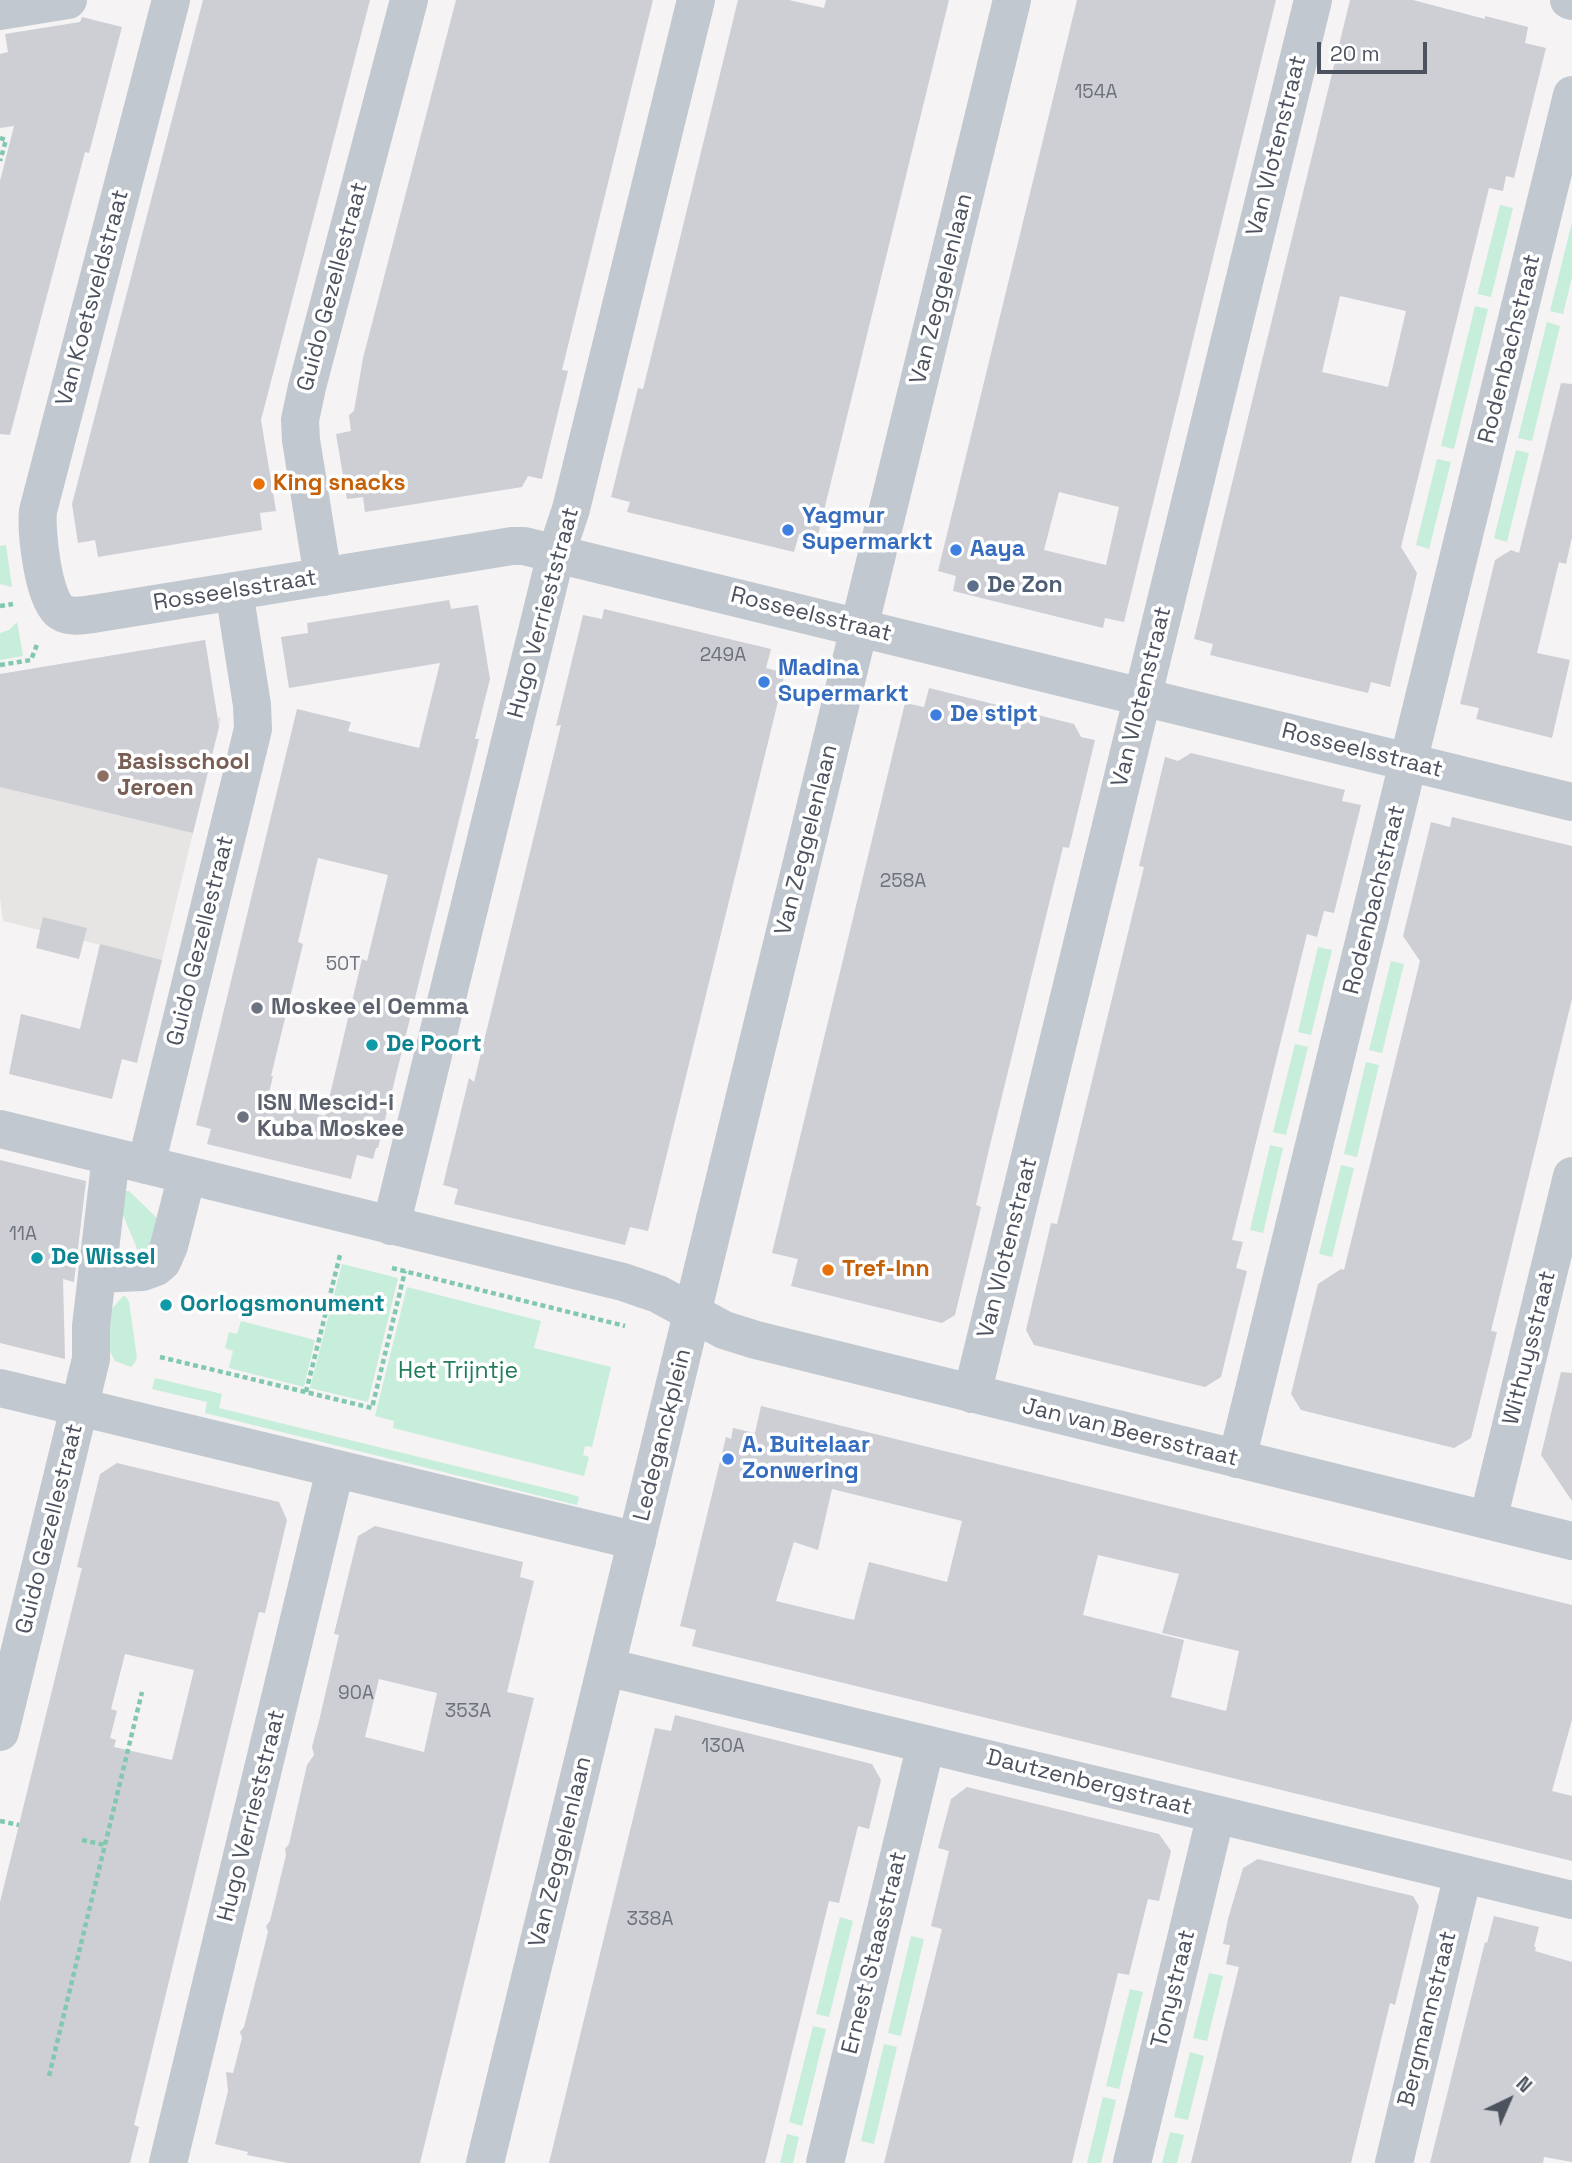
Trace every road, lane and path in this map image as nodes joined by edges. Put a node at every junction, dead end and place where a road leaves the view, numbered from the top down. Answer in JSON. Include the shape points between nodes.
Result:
{"nodes":[{"id":1,"x":68,"y":0,"type":"edge"},
{"id":2,"x":171,"y":0,"type":"edge"},
{"id":3,"x":409,"y":0,"type":"edge"},
{"id":4,"x":696,"y":0,"type":"edge"},
{"id":5,"x":1012,"y":0,"type":"edge"},
{"id":6,"x":1313,"y":0,"type":"edge"},
{"id":7,"x":0,"y":11,"type":"edge"},
{"id":8,"x":1572,"y":95,"type":"edge"},
{"id":9,"x":0,"y":138,"type":"edge"},
{"id":10,"x":0,"y":161,"type":"edge"},
{"id":11,"x":556,"y":554,"type":"junction"},
{"id":12,"x":323,"y":577,"type":"junction"},
{"id":13,"x":234,"y":591,"type":"junction"},
{"id":14,"x":52,"y":600,"type":"junction"},
{"id":15,"x":859,"y":627,"type":"junction"},
{"id":16,"x":0,"y":665,"type":"edge"},
{"id":17,"x":1142,"y":697,"type":"junction"},
{"id":18,"x":1408,"y":762,"type":"junction"},
{"id":19,"x":1572,"y":802,"type":"edge"},
{"id":20,"x":0,"y":1129,"type":"edge"},
{"id":21,"x":128,"y":1161,"type":"junction"},
{"id":22,"x":187,"y":1175,"type":"junction"},
{"id":23,"x":1572,"y":1176,"type":"edge"},
{"id":24,"x":391,"y":1226,"type":"junction"},
{"id":25,"x":328,"y":1251,"type":"dead end"},
{"id":26,"x":379,"y":1265,"type":"dead end"},
{"id":27,"x":405,"y":1271,"type":"junction"},
{"id":28,"x":97,"y":1274,"type":"junction"},
{"id":29,"x":689,"y":1327,"type":"junction"},
{"id":30,"x":160,"y":1357,"type":"dead end"},
{"id":31,"x":0,"y":1388,"type":"edge"},
{"id":32,"x":306,"y":1392,"type":"junction"},
{"id":33,"x":972,"y":1394,"type":"junction"},
{"id":34,"x":79,"y":1408,"type":"junction"},
{"id":35,"x":1237,"y":1459,"type":"junction"},
{"id":36,"x":335,"y":1470,"type":"junction"},
{"id":37,"x":1488,"y":1520,"type":"junction"},
{"id":38,"x":637,"y":1541,"type":"junction"},
{"id":39,"x":1572,"y":1541,"type":"edge"},
{"id":40,"x":606,"y":1667,"type":"junction"},
{"id":41,"x":142,"y":1692,"type":"dead end"},
{"id":42,"x":0,"y":1732,"type":"edge"},
{"id":43,"x":926,"y":1744,"type":"junction"},
{"id":44,"x":1216,"y":1814,"type":"junction"},
{"id":45,"x":0,"y":1821,"type":"edge"},
{"id":46,"x":19,"y":1825,"type":"dead end"},
{"id":47,"x":82,"y":1840,"type":"dead end"},
{"id":48,"x":105,"y":1845,"type":"junction"},
{"id":49,"x":1463,"y":1874,"type":"junction"},
{"id":50,"x":1572,"y":1900,"type":"edge"},
{"id":51,"x":49,"y":2076,"type":"dead end"},
{"id":52,"x":168,"y":2163,"type":"edge"},
{"id":53,"x":485,"y":2163,"type":"edge"},
{"id":54,"x":825,"y":2163,"type":"edge"},
{"id":55,"x":1132,"y":2163,"type":"edge"},
{"id":56,"x":1394,"y":2163,"type":"edge"}],
"edges":[{"from":1,"to":7,"type":"street"},
{"from":2,"to":14,"type":"street","name":"Van Koetsveldstraat","via":[[38,511],[38,536]]},
{"from":3,"to":12,"type":"street","name":"Guido Gezellestraat","via":[[301,415]]},
{"from":4,"to":11,"type":"street","name":"Hugo Verrieststraat"},
{"from":5,"to":15,"type":"street","name":"Van Zeggelenlaan"},
{"from":6,"to":17,"type":"street","name":"Van Vlotenstraat"},
{"from":8,"to":18,"type":"street","name":"Rodenbachstraat"},
{"from":9,"to":10,"type":"path","via":[[6,140]]},
{"from":11,"to":12,"type":"street","name":"Rosseelsstraat","via":[[512,546]]},
{"from":11,"to":15,"type":"street","name":"Rosseelsstraat"},
{"from":11,"to":24,"type":"street","name":"Hugo Verrieststraat"},
{"from":12,"to":13,"type":"street","name":"Rosseelsstraat"},
{"from":13,"to":14,"type":"street","name":"Rosseelsstraat","via":[[80,616],[63,614]]},
{"from":13,"to":21,"type":"street","name":"Guido Gezellestraat","via":[[253,729]]},
{"from":14,"to":16,"type":"path","via":[[31,660]]},
{"from":15,"to":17,"type":"street","name":"Rosseelsstraat"},
{"from":15,"to":29,"type":"street","name":"Van Zeggelenlaan"},
{"from":17,"to":18,"type":"street","name":"Rosseelsstraat"},
{"from":17,"to":33,"type":"street","name":"Van Vlotenstraat"},
{"from":18,"to":19,"type":"street","name":"Rosseelsstraat"},
{"from":18,"to":35,"type":"street","name":"Rodenbachstraat"},
{"from":20,"to":21,"type":"street"},
{"from":21,"to":22,"type":"street"},
{"from":21,"to":28,"type":"street"},
{"from":22,"to":24,"type":"street"},
{"from":22,"to":28,"type":"street","via":[[186,1217],[156,1267]]},
{"from":23,"to":37,"type":"street","name":"Withuysstraat"},
{"from":24,"to":29,"type":"street","via":[[623,1282],[658,1294]]},
{"from":25,"to":32,"type":"path","via":[[340,1255]]},
{"from":26,"to":27,"type":"path"},
{"from":27,"to":29,"type":"path"},
{"from":27,"to":32,"type":"path","via":[[372,1408]]},
{"from":28,"to":34,"type":"street","via":[[92,1359]]},
{"from":29,"to":33,"type":"street","name":"Jan van Beersstraat","via":[[724,1330]]},
{"from":29,"to":38,"type":"street","name":"Ledeganckplein"},
{"from":30,"to":32,"type":"path"},
{"from":31,"to":34,"type":"street","name":"Ledeganckplein"},
{"from":33,"to":35,"type":"street","name":"Jan van Beersstraat"},
{"from":34,"to":36,"type":"street","name":"Ledeganckplein"},
{"from":34,"to":42,"type":"street","name":"Guido Gezellestraat"},
{"from":35,"to":37,"type":"street","name":"Jan van Beersstraat"},
{"from":36,"to":38,"type":"street","name":"Ledeganckplein"},
{"from":36,"to":52,"type":"street","name":"Hugo Verrieststraat"},
{"from":37,"to":39,"type":"street","name":"Jan van Beersstraat"},
{"from":38,"to":40,"type":"street","name":"Van Zeggelenlaan"},
{"from":40,"to":43,"type":"street","name":"Dautzenbergstraat"},
{"from":40,"to":53,"type":"street","name":"Van Zeggelenlaan"},
{"from":41,"to":48,"type":"path"},
{"from":43,"to":44,"type":"street","name":"Dautzenbergstraat"},
{"from":43,"to":54,"type":"street","name":"Ernest Staasstraat"},
{"from":44,"to":49,"type":"street","name":"Dautzenbergstraat"},
{"from":44,"to":55,"type":"street","name":"Tonystraat"},
{"from":45,"to":46,"type":"path"},
{"from":47,"to":48,"type":"path"},
{"from":48,"to":51,"type":"path"},
{"from":49,"to":50,"type":"street","name":"Dautzenbergstraat"},
{"from":49,"to":56,"type":"street","name":"Bergmannstraat"}]}
